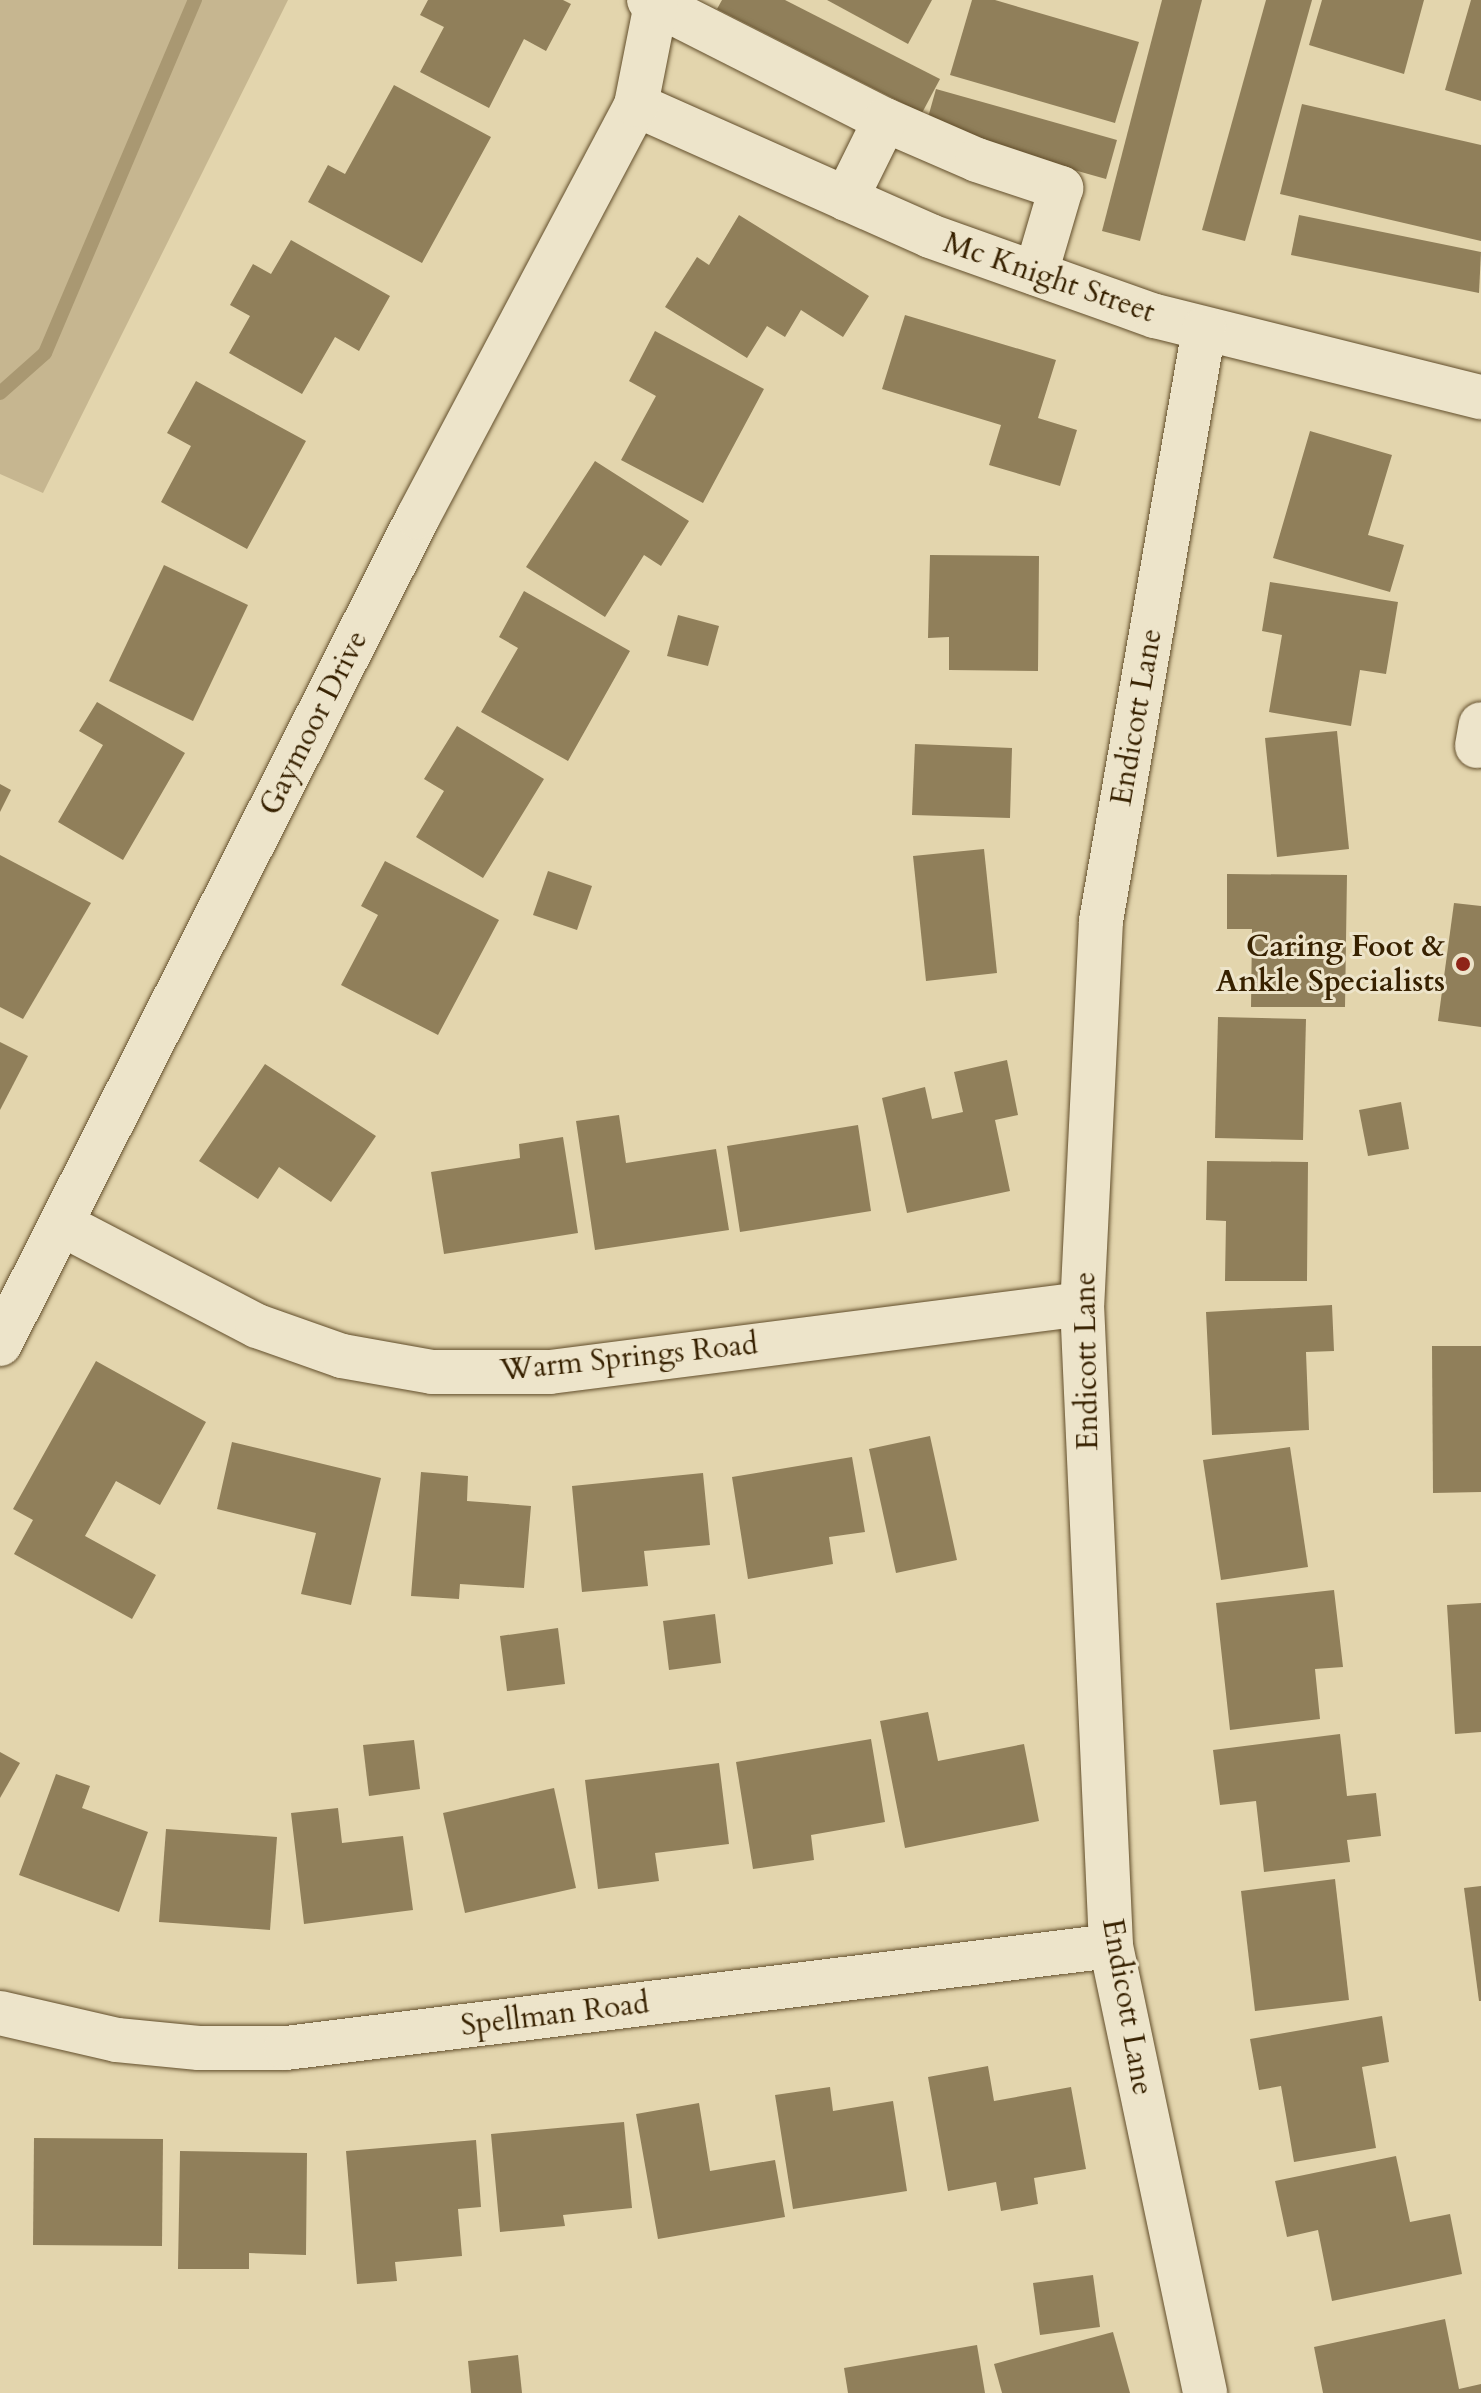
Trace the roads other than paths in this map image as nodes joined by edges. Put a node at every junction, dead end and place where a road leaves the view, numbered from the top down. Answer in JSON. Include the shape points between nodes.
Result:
{"nodes":[{"id":1,"x":653,"y":2,"type":"edge"},
{"id":2,"x":636,"y":105,"type":"junction"},
{"id":3,"x":885,"y":120,"type":"junction"},
{"id":4,"x":846,"y":199,"type":"junction"},
{"id":5,"x":1036,"y":273,"type":"junction"},
{"id":6,"x":1204,"y":329,"type":"junction"},
{"id":7,"x":1481,"y":397,"type":"edge"},
{"id":8,"x":61,"y":1224,"type":"junction"},
{"id":9,"x":1082,"y":1304,"type":"junction"},
{"id":10,"x":0,"y":1344,"type":"edge"},
{"id":11,"x":1111,"y":1946,"type":"junction"},
{"id":12,"x":0,"y":2013,"type":"edge"},
{"id":13,"x":1205,"y":2393,"type":"edge"}],
"edges":[{"from":1,"to":2,"type":"street","name":"Gaymoor Drive"},
{"from":1,"to":3,"type":"street"},
{"from":2,"to":4,"type":"street","name":"Mc Knight Street"},
{"from":2,"to":8,"type":"street","name":"Gaymoor Drive","via":[[418,517]]},
{"from":3,"to":4,"type":"street"},
{"from":3,"to":5,"type":"street","via":[[977,160],[1061,188]]},
{"from":4,"to":5,"type":"street","name":"Mc Knight Street"},
{"from":5,"to":6,"type":"street","name":"Mc Knight Street"},
{"from":6,"to":7,"type":"street","name":"Mc Knight Street"},
{"from":6,"to":9,"type":"street","name":"Endicott Lane","via":[[1101,921]]},
{"from":8,"to":9,"type":"street","name":"Warm Springs Road","via":[[257,1326],[342,1356],[432,1372],[550,1372]]},
{"from":8,"to":10,"type":"street","name":"Gaymoor Drive"},
{"from":9,"to":11,"type":"street","name":"Endicott Lane"},
{"from":11,"to":12,"type":"street","name":"Spellman Road","via":[[286,2048],[199,2048],[117,2040]]},
{"from":11,"to":13,"type":"street","name":"Endicott Lane"}]}
